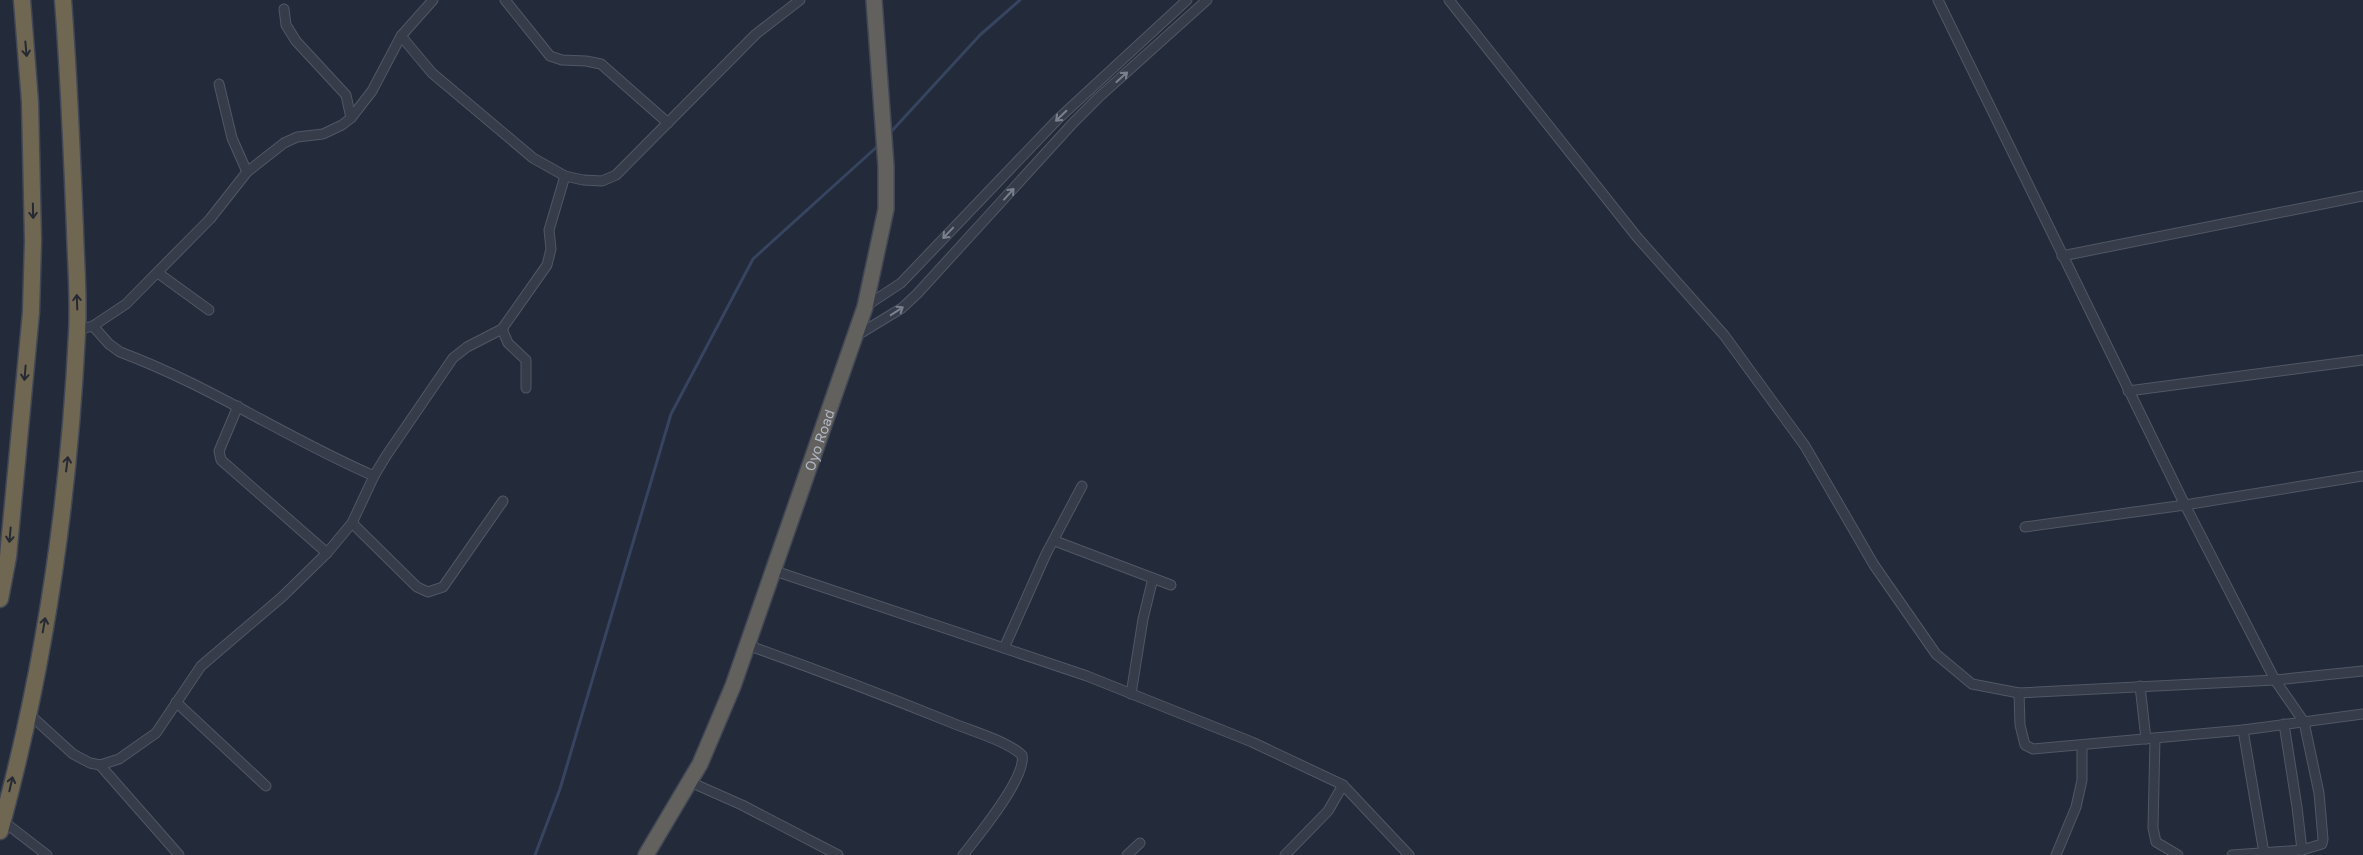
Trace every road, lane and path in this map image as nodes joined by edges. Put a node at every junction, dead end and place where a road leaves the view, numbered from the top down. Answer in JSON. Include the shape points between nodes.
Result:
{"nodes":[{"id":1,"x":22,"y":0,"type":"edge"},
{"id":2,"x":63,"y":0,"type":"edge"},
{"id":3,"x":433,"y":0,"type":"edge"},
{"id":4,"x":505,"y":0,"type":"edge"},
{"id":5,"x":800,"y":0,"type":"edge"},
{"id":6,"x":874,"y":0,"type":"edge"},
{"id":7,"x":1187,"y":0,"type":"edge"},
{"id":8,"x":1208,"y":0,"type":"edge"},
{"id":9,"x":1449,"y":0,"type":"edge"},
{"id":10,"x":1938,"y":0,"type":"edge"},
{"id":11,"x":284,"y":9,"type":"dead end"},
{"id":12,"x":401,"y":36,"type":"junction"},
{"id":13,"x":219,"y":84,"type":"dead end"},
{"id":14,"x":352,"y":118,"type":"junction"},
{"id":15,"x":668,"y":123,"type":"junction"},
{"id":16,"x":247,"y":172,"type":"junction"},
{"id":17,"x":565,"y":176,"type":"junction"},
{"id":18,"x":2363,"y":196,"type":"edge"},
{"id":19,"x":2062,"y":256,"type":"junction"},
{"id":20,"x":158,"y":273,"type":"junction"},
{"id":21,"x":865,"y":307,"type":"junction"},
{"id":22,"x":209,"y":310,"type":"dead end"},
{"id":23,"x":85,"y":328,"type":"junction"},
{"id":24,"x":502,"y":328,"type":"junction"},
{"id":25,"x":856,"y":336,"type":"junction"},
{"id":26,"x":2363,"y":360,"type":"edge"},
{"id":27,"x":526,"y":388,"type":"dead end"},
{"id":28,"x":2128,"y":391,"type":"junction"},
{"id":29,"x":238,"y":406,"type":"junction"},
{"id":30,"x":374,"y":476,"type":"junction"},
{"id":31,"x":2363,"y":476,"type":"edge"},
{"id":32,"x":1082,"y":486,"type":"dead end"},
{"id":33,"x":503,"y":501,"type":"dead end"},
{"id":34,"x":2184,"y":505,"type":"junction"},
{"id":35,"x":352,"y":523,"type":"junction"},
{"id":36,"x":2025,"y":527,"type":"dead end"},
{"id":37,"x":1055,"y":541,"type":"junction"},
{"id":38,"x":327,"y":553,"type":"junction"},
{"id":39,"x":772,"y":570,"type":"junction"},
{"id":40,"x":1153,"y":578,"type":"junction"},
{"id":41,"x":1171,"y":585,"type":"dead end"},
{"id":42,"x":0,"y":599,"type":"edge"},
{"id":43,"x":747,"y":645,"type":"junction"},
{"id":44,"x":1004,"y":648,"type":"junction"},
{"id":45,"x":2363,"y":671,"type":"edge"},
{"id":46,"x":2275,"y":680,"type":"junction"},
{"id":47,"x":2140,"y":686,"type":"junction"},
{"id":48,"x":2019,"y":693,"type":"junction"},
{"id":49,"x":1131,"y":694,"type":"junction"},
{"id":50,"x":176,"y":702,"type":"junction"},
{"id":51,"x":28,"y":713,"type":"junction"},
{"id":52,"x":2363,"y":714,"type":"edge"},
{"id":53,"x":2304,"y":722,"type":"junction"},
{"id":54,"x":2284,"y":724,"type":"junction"},
{"id":55,"x":2243,"y":730,"type":"junction"},
{"id":56,"x":2150,"y":738,"type":"junction"},
{"id":57,"x":2082,"y":744,"type":"junction"},
{"id":58,"x":100,"y":765,"type":"junction"},
{"id":59,"x":690,"y":782,"type":"junction"},
{"id":60,"x":1343,"y":784,"type":"junction"},
{"id":61,"x":266,"y":786,"type":"dead end"},
{"id":62,"x":1,"y":826,"type":"edge"},
{"id":63,"x":1140,"y":843,"type":"dead end"},
{"id":64,"x":2302,"y":850,"type":"junction"},
{"id":65,"x":2264,"y":853,"type":"junction"},
{"id":66,"x":1407,"y":854,"type":"edge"},
{"id":67,"x":47,"y":855,"type":"edge"},
{"id":68,"x":180,"y":855,"type":"edge"},
{"id":69,"x":646,"y":855,"type":"edge"},
{"id":70,"x":838,"y":855,"type":"edge"},
{"id":71,"x":963,"y":855,"type":"edge"},
{"id":72,"x":1127,"y":855,"type":"edge"},
{"id":73,"x":1285,"y":855,"type":"edge"},
{"id":74,"x":2056,"y":855,"type":"edge"},
{"id":75,"x":2178,"y":855,"type":"edge"},
{"id":76,"x":2232,"y":855,"type":"edge"}],
"edges":[{"from":1,"to":42,"type":"highway","one_way":true,"via":[[30,102],[31,312],[8,556]]},
{"from":23,"to":2,"type":"highway","one_way":true},
{"from":3,"to":12,"type":"street"},
{"from":4,"to":15,"type":"street","via":[[550,56],[601,64]]},
{"from":5,"to":15,"type":"street","via":[[756,34]]},
{"from":6,"to":21,"type":"highway","name":"Oyo Road","via":[[886,157],[886,209]]},
{"from":7,"to":21,"type":"street","one_way":true,"via":[[1058,119],[900,283]]},
{"from":25,"to":8,"type":"street","one_way":true,"via":[[902,308],[917,294],[1080,116]]},
{"from":9,"to":48,"type":"street","via":[[1637,237],[1724,335],[1805,446],[1874,565],[1936,654],[1972,684]]},
{"from":10,"to":19,"type":"street"},
{"from":11,"to":14,"type":"street","via":[[286,26],[346,95]]},
{"from":12,"to":14,"type":"street","via":[[372,91]]},
{"from":12,"to":17,"type":"street","via":[[432,73],[533,158]]},
{"from":13,"to":16,"type":"street","via":[[232,138]]},
{"from":14,"to":16,"type":"street","via":[[323,134],[297,137],[284,143]]},
{"from":15,"to":17,"type":"street","via":[[616,175],[602,181]]},
{"from":16,"to":20,"type":"street","via":[[210,219]]},
{"from":17,"to":24,"type":"street","via":[[550,230],[551,249],[547,265]]},
{"from":18,"to":19,"type":"street"},
{"from":19,"to":28,"type":"street"},
{"from":20,"to":22,"type":"street"},
{"from":20,"to":23,"type":"street","via":[[116,312]]},
{"from":21,"to":25,"type":"highway","name":"Oyo Road"},
{"from":23,"to":29,"type":"street","via":[[120,352]]},
{"from":51,"to":23,"type":"highway","one_way":true,"via":[[54,569]]},
{"from":24,"to":27,"type":"street","via":[[508,343],[526,360]]},
{"from":24,"to":30,"type":"street","via":[[454,358]]},
{"from":25,"to":39,"type":"highway","name":"Oyo Road"},
{"from":26,"to":28,"type":"street"},
{"from":28,"to":34,"type":"street"},
{"from":29,"to":30,"type":"street","via":[[339,461]]},
{"from":29,"to":38,"type":"street","via":[[220,451],[221,460]]},
{"from":30,"to":35,"type":"street"},
{"from":31,"to":34,"type":"street"},
{"from":32,"to":37,"type":"street"},
{"from":33,"to":35,"type":"street","via":[[443,587],[428,592],[417,587]]},
{"from":34,"to":36,"type":"street"},
{"from":34,"to":46,"type":"street"},
{"from":35,"to":38,"type":"street"},
{"from":37,"to":40,"type":"street"},
{"from":37,"to":44,"type":"street","via":[[1046,554]]},
{"from":38,"to":50,"type":"street","via":[[282,597],[201,666]]},
{"from":39,"to":43,"type":"highway","name":"Oyo Road"},
{"from":39,"to":44,"type":"street"},
{"from":40,"to":41,"type":"street"},
{"from":40,"to":49,"type":"street"},
{"from":43,"to":59,"type":"highway","name":"Oyo Road","via":[[733,686]]},
{"from":43,"to":71,"type":"street","via":[[856,684],[1017,750],[1022,755],[1022,769]]},
{"from":44,"to":49,"type":"street"},
{"from":45,"to":46,"type":"street"},
{"from":46,"to":47,"type":"street"},
{"from":46,"to":53,"type":"street"},
{"from":47,"to":48,"type":"street"},
{"from":47,"to":56,"type":"street"},
{"from":48,"to":57,"type":"street","via":[[2020,725],[2025,745],[2033,749]]},
{"from":49,"to":60,"type":"street","via":[[1252,742]]},
{"from":50,"to":58,"type":"street","via":[[156,733],[119,759]]},
{"from":50,"to":61,"type":"street"},
{"from":51,"to":58,"type":"street","via":[[73,754]]},
{"from":62,"to":51,"type":"highway","one_way":true},
{"from":52,"to":53,"type":"street"},
{"from":53,"to":54,"type":"street"},
{"from":53,"to":64,"type":"street","via":[[2319,793],[2323,839],[2322,844]]},
{"from":54,"to":55,"type":"street"},
{"from":54,"to":64,"type":"street"},
{"from":55,"to":56,"type":"street"},
{"from":55,"to":65,"type":"street"},
{"from":56,"to":57,"type":"street"},
{"from":56,"to":75,"type":"street","via":[[2152,828],[2156,842]]},
{"from":57,"to":74,"type":"street","via":[[2082,780],[2076,807]]},
{"from":58,"to":68,"type":"street"},
{"from":59,"to":69,"type":"highway","name":"Oyo Road"},
{"from":59,"to":70,"type":"street"},
{"from":60,"to":66,"type":"street"},
{"from":60,"to":73,"type":"street","via":[[1328,811]]},
{"from":62,"to":67,"type":"street"},
{"from":63,"to":72,"type":"street"},
{"from":64,"to":65,"type":"street"},
{"from":65,"to":76,"type":"street"}]}
